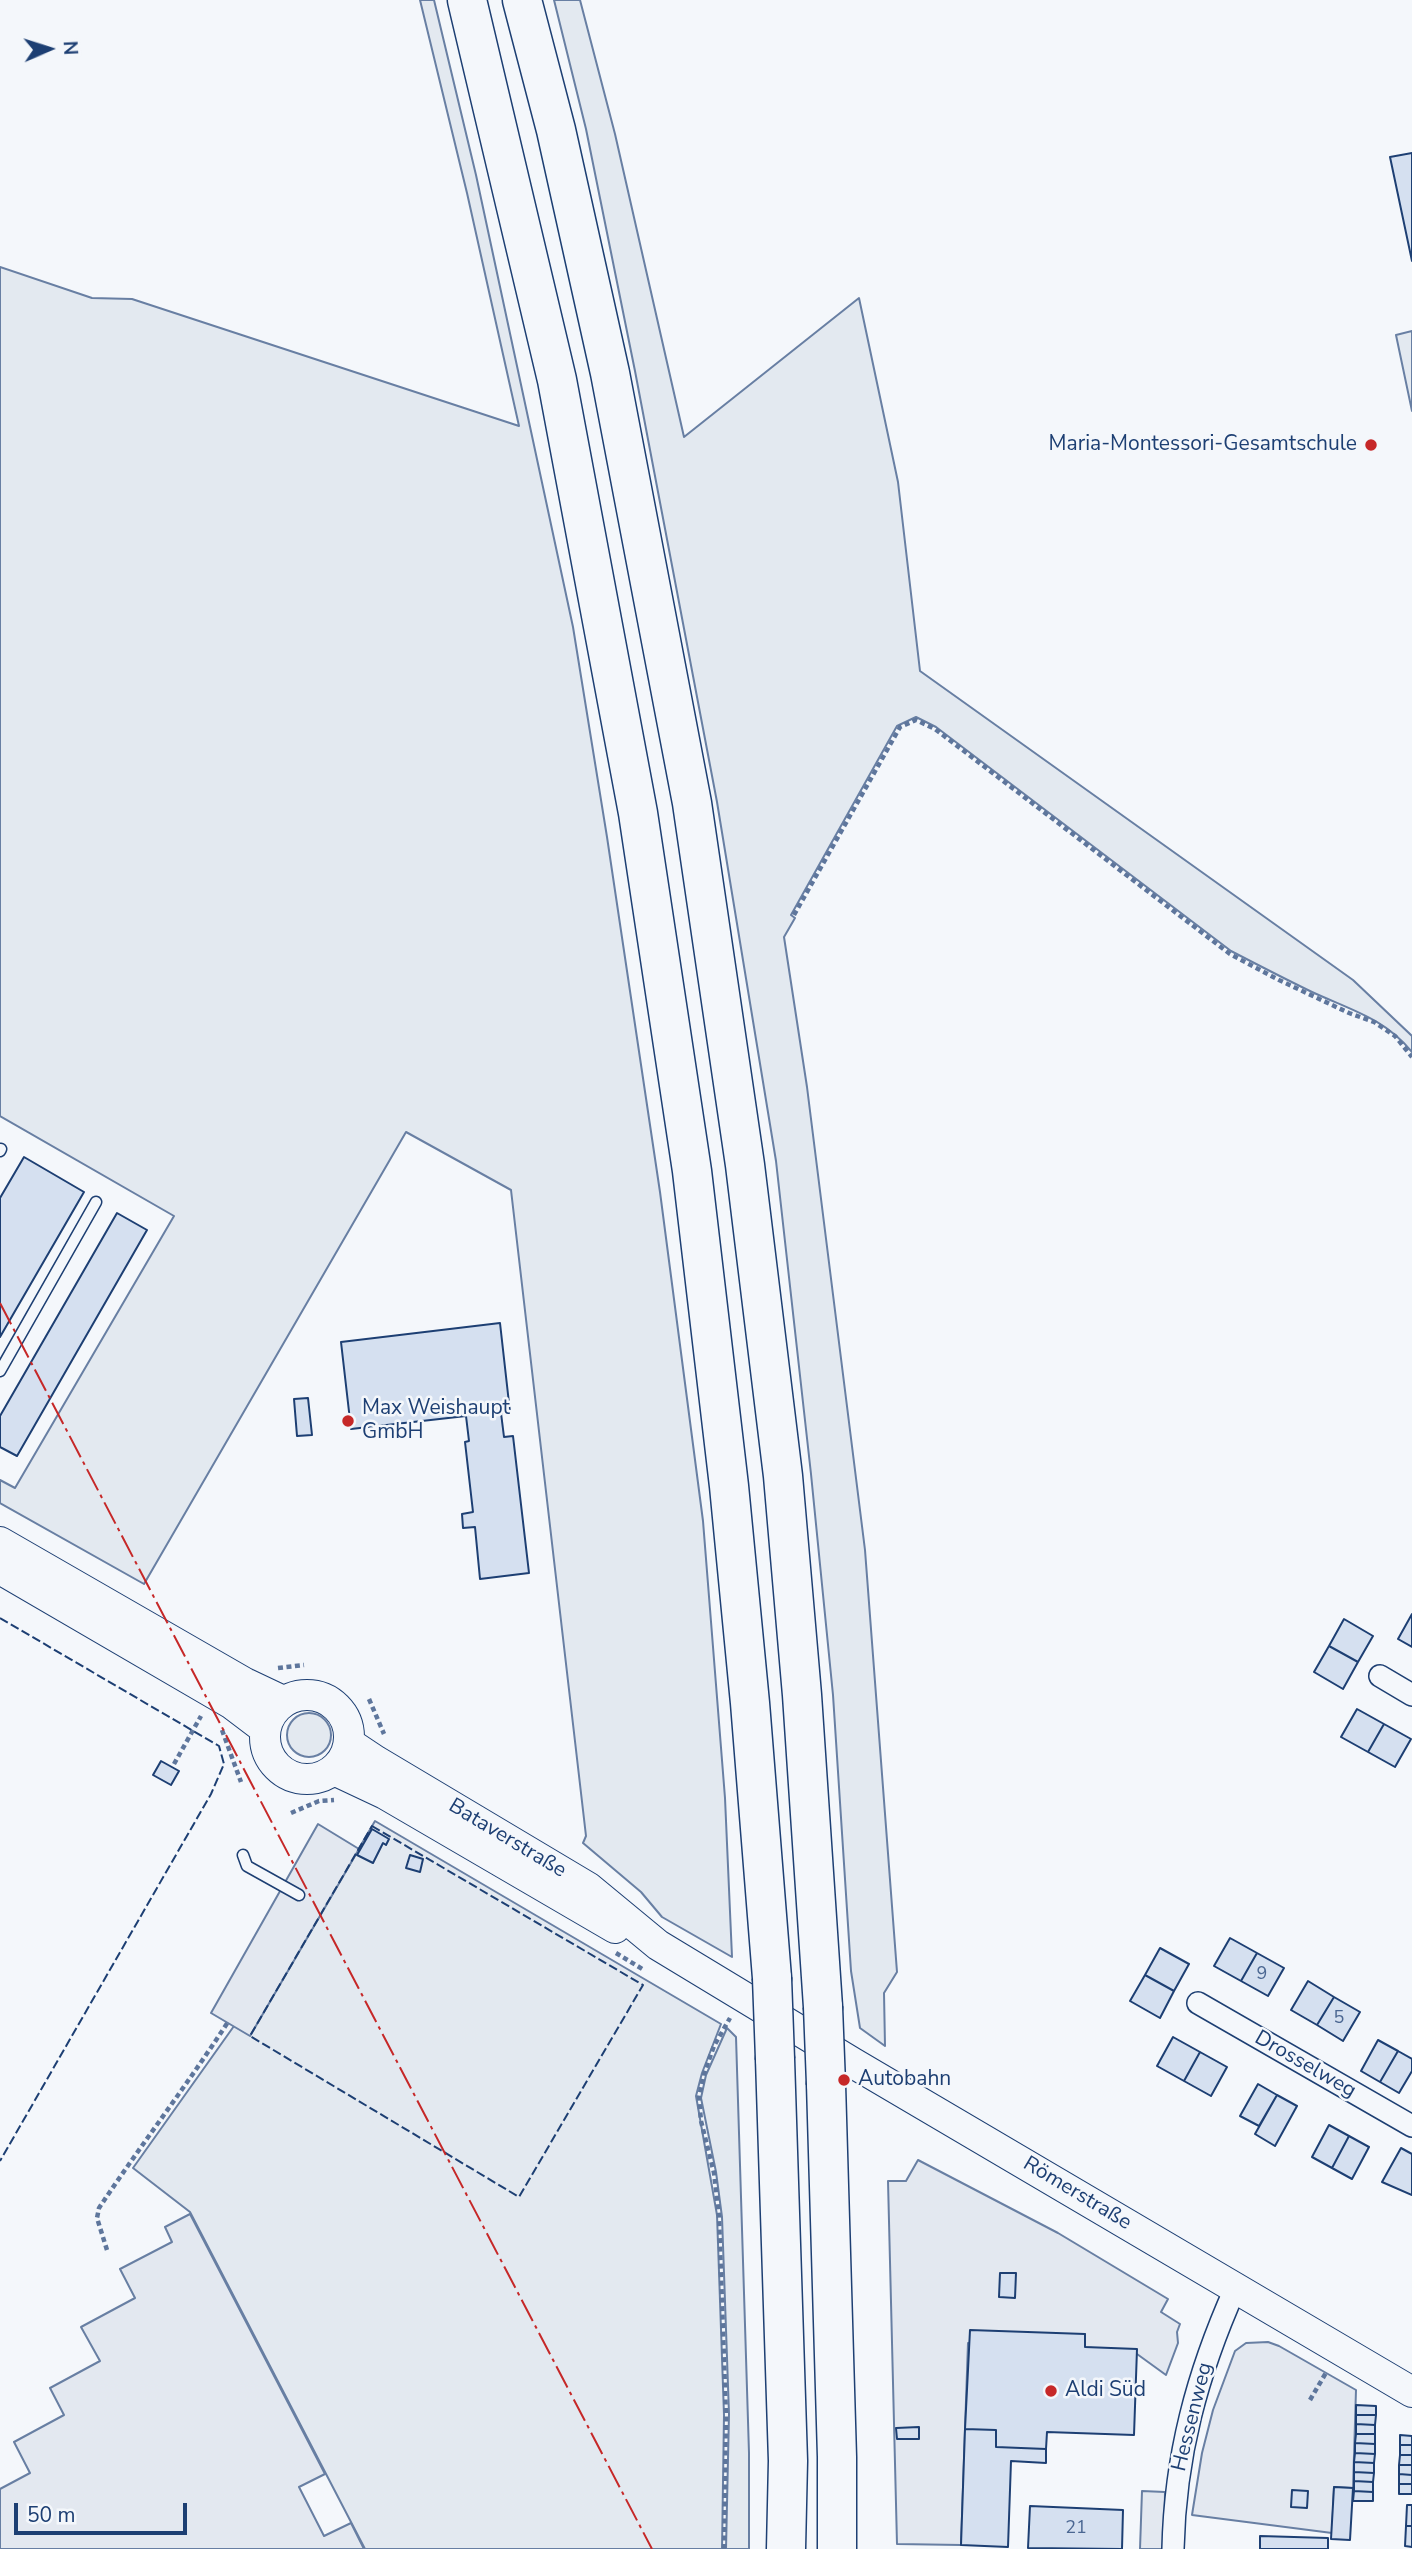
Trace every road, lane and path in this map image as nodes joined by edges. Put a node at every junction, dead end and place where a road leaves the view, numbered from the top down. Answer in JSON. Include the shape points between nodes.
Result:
{"nodes":[{"id":1,"x":467,"y":0,"type":"edge"},
{"id":2,"x":522,"y":0,"type":"edge"},
{"id":3,"x":794,"y":915,"type":"dead end"},
{"id":4,"x":1412,"y":1057,"type":"edge"},
{"id":5,"x":96,"y":1202,"type":"dead end"},
{"id":6,"x":0,"y":1371,"type":"edge"},
{"id":7,"x":0,"y":1542,"type":"edge"},
{"id":8,"x":0,"y":1569,"type":"edge"},
{"id":9,"x":1380,"y":1676,"type":"dead end"},
{"id":10,"x":1412,"y":1695,"type":"edge"},
{"id":11,"x":283,"y":1701,"type":"junction"},
{"id":12,"x":202,"y":1715,"type":"dead end"},
{"id":13,"x":265,"y":1729,"type":"junction"},
{"id":14,"x":349,"y":1742,"type":"junction"},
{"id":15,"x":174,"y":1764,"type":"dead end"},
{"id":16,"x":334,"y":1770,"type":"junction"},
{"id":17,"x":243,"y":1855,"type":"dead end"},
{"id":18,"x":299,"y":1895,"type":"dead end"},
{"id":19,"x":658,"y":1945,"type":"junction"},
{"id":20,"x":757,"y":1987,"type":"junction"},
{"id":21,"x":1198,"y":2003,"type":"dead end"},
{"id":22,"x":228,"y":2022,"type":"dead end"},
{"id":23,"x":1412,"y":2126,"type":"edge"},
{"id":24,"x":107,"y":2250,"type":"dead end"},
{"id":25,"x":1235,"y":2289,"type":"junction"},
{"id":26,"x":1339,"y":2351,"type":"junction"},
{"id":27,"x":1412,"y":2392,"type":"edge"},
{"id":28,"x":1310,"y":2400,"type":"dead end"},
{"id":29,"x":724,"y":2549,"type":"edge"},
{"id":30,"x":786,"y":2549,"type":"edge"},
{"id":31,"x":837,"y":2549,"type":"edge"},
{"id":32,"x":1172,"y":2549,"type":"edge"}],
"edges":[{"from":1,"to":20,"type":"highway","via":[[557,380],[638,814],[692,1171],[750,1703]]},
{"from":2,"to":31,"type":"highway","bridge":true,"via":[[610,373],[694,817],[745,1164],[783,1476],[823,2007]]},
{"from":3,"to":4,"type":"path","via":[[900,727],[916,720],[935,729],[1230,954],[1374,1022],[1395,1036]]},
{"from":5,"to":6,"type":"lane"},
{"from":7,"to":11,"type":"street"},
{"from":8,"to":13,"type":"street","via":[[232,1704]]},
{"from":9,"to":10,"type":"street"},
{"from":11,"to":13,"type":"street","via":[[271,1713]]},
{"from":11,"to":14,"type":"street","via":[[313,1694],[327,1699],[341,1710]]},
{"from":12,"to":15,"type":"path"},
{"from":13,"to":16,"type":"street","via":[[269,1754],[283,1772],[316,1778]]},
{"from":14,"to":16,"type":"street"},
{"from":14,"to":19,"type":"street","name":"Bataverstraße","via":[[589,1888]]},
{"from":16,"to":19,"type":"street","name":"Bataverstraße","via":[[385,1794],[621,1932]]},
{"from":17,"to":18,"type":"lane","via":[[247,1866]]},
{"from":19,"to":20,"type":"street","name":"Bataverstraße"},
{"from":20,"to":25,"type":"street","name":"Römerstraße"},
{"from":20,"to":29,"type":"path","via":[[714,2046],[699,2097],[719,2216],[726,2415]]},
{"from":20,"to":30,"type":"highway","bridge":true,"via":[[775,2059],[788,2461]]},
{"from":21,"to":23,"type":"street","name":"Drosselweg"},
{"from":22,"to":24,"type":"path","via":[[99,2208],[97,2218]]},
{"from":25,"to":26,"type":"street","name":"Römerstraße"},
{"from":25,"to":32,"type":"street","name":"Hessenweg","via":[[1202,2371],[1182,2447]]},
{"from":26,"to":27,"type":"street","name":"Römerstraße"},
{"from":26,"to":28,"type":"path"}]}
